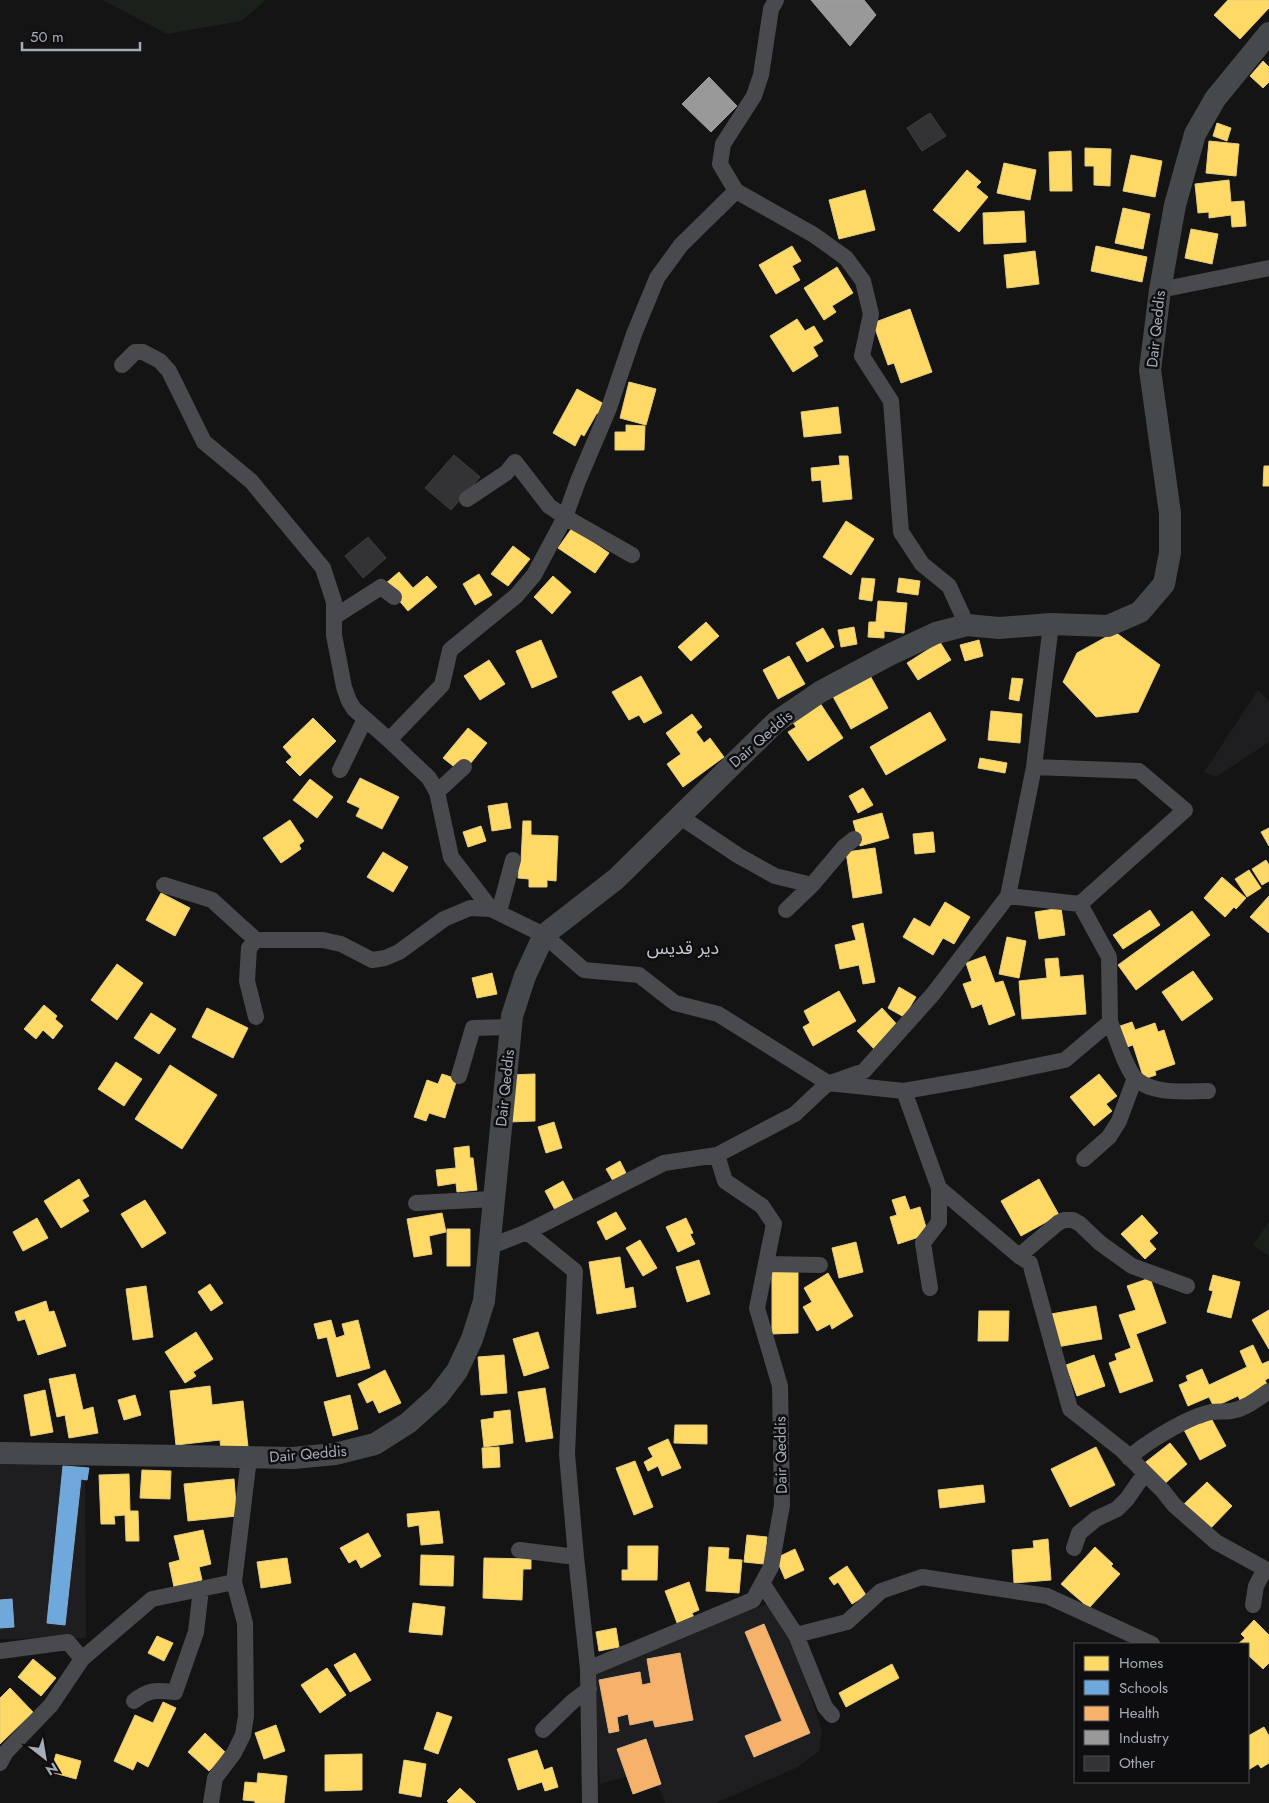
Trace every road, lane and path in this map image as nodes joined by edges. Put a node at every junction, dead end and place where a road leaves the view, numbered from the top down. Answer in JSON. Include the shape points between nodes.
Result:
{"nodes":[{"id":1,"x":776,"y":0,"type":"edge"},
{"id":2,"x":1269,"y":33,"type":"edge"},
{"id":3,"x":736,"y":191,"type":"junction"},
{"id":4,"x":1269,"y":268,"type":"edge"},
{"id":5,"x":1160,"y":290,"type":"junction"},
{"id":6,"x":122,"y":365,"type":"dead end"},
{"id":7,"x":467,"y":499,"type":"dead end"},
{"id":8,"x":565,"y":517,"type":"junction"},
{"id":9,"x":632,"y":555,"type":"dead end"},
{"id":10,"x":394,"y":597,"type":"dead end"},
{"id":11,"x":334,"y":617,"type":"junction"},
{"id":12,"x":1051,"y":624,"type":"junction"},
{"id":13,"x":967,"y":625,"type":"junction"},
{"id":14,"x":365,"y":719,"type":"junction"},
{"id":15,"x":389,"y":740,"type":"junction"},
{"id":16,"x":1034,"y":766,"type":"junction"},
{"id":17,"x":464,"y":767,"type":"dead end"},
{"id":18,"x":340,"y":770,"type":"dead end"},
{"id":19,"x":437,"y":792,"type":"junction"},
{"id":20,"x":679,"y":816,"type":"junction"},
{"id":21,"x":854,"y":839,"type":"dead end"},
{"id":22,"x":513,"y":860,"type":"dead end"},
{"id":23,"x":164,"y":885,"type":"dead end"},
{"id":24,"x":812,"y":885,"type":"junction"},
{"id":25,"x":1008,"y":896,"type":"junction"},
{"id":26,"x":1080,"y":904,"type":"junction"},
{"id":27,"x":495,"y":910,"type":"junction"},
{"id":28,"x":786,"y":910,"type":"dead end"},
{"id":29,"x":544,"y":935,"type":"junction"},
{"id":30,"x":256,"y":940,"type":"junction"},
{"id":31,"x":256,"y":1018,"type":"dead end"},
{"id":32,"x":1110,"y":1022,"type":"junction"},
{"id":33,"x":511,"y":1027,"type":"junction"},
{"id":34,"x":459,"y":1076,"type":"dead end"},
{"id":35,"x":1134,"y":1078,"type":"junction"},
{"id":36,"x":828,"y":1083,"type":"junction"},
{"id":37,"x":904,"y":1091,"type":"junction"},
{"id":38,"x":1208,"y":1091,"type":"dead end"},
{"id":39,"x":718,"y":1155,"type":"junction"},
{"id":40,"x":1084,"y":1159,"type":"dead end"},
{"id":41,"x":939,"y":1188,"type":"junction"},
{"id":42,"x":494,"y":1199,"type":"junction"},
{"id":43,"x":416,"y":1203,"type":"dead end"},
{"id":44,"x":527,"y":1232,"type":"junction"},
{"id":45,"x":488,"y":1246,"type":"junction"},
{"id":46,"x":1019,"y":1256,"type":"junction"},
{"id":47,"x":766,"y":1264,"type":"junction"},
{"id":48,"x":820,"y":1265,"type":"dead end"},
{"id":49,"x":1187,"y":1286,"type":"dead end"},
{"id":50,"x":930,"y":1288,"type":"dead end"},
{"id":51,"x":1269,"y":1391,"type":"edge"},
{"id":52,"x":0,"y":1454,"type":"edge"},
{"id":53,"x":249,"y":1458,"type":"junction"},
{"id":54,"x":1129,"y":1458,"type":"junction"},
{"id":55,"x":1145,"y":1473,"type":"junction"},
{"id":56,"x":1074,"y":1548,"type":"dead end"},
{"id":57,"x":519,"y":1550,"type":"dead end"},
{"id":58,"x":576,"y":1557,"type":"junction"},
{"id":59,"x":1267,"y":1570,"type":"edge"},
{"id":60,"x":234,"y":1582,"type":"junction"},
{"id":61,"x":762,"y":1583,"type":"junction"},
{"id":62,"x":201,"y":1589,"type":"junction"},
{"id":63,"x":1253,"y":1605,"type":"dead end"},
{"id":64,"x":796,"y":1635,"type":"junction"},
{"id":65,"x":1150,"y":1643,"type":"edge"},
{"id":66,"x":0,"y":1652,"type":"edge"},
{"id":67,"x":82,"y":1659,"type":"junction"},
{"id":68,"x":588,"y":1669,"type":"junction"},
{"id":69,"x":589,"y":1689,"type":"junction"},
{"id":70,"x":134,"y":1701,"type":"dead end"},
{"id":71,"x":832,"y":1715,"type":"dead end"},
{"id":72,"x":543,"y":1730,"type":"dead end"},
{"id":73,"x":0,"y":1763,"type":"edge"},
{"id":74,"x":210,"y":1803,"type":"edge"},
{"id":75,"x":590,"y":1803,"type":"edge"}],
"edges":[{"from":1,"to":3,"type":"street","via":[[771,9],[761,75],[754,96],[723,144],[720,164]]},
{"from":2,"to":5,"type":"main road","name":"Dair Qeddis","via":[[1215,99],[1195,134],[1175,205]]},
{"from":3,"to":8,"type":"street","via":[[681,245],[657,278]]},
{"from":3,"to":13,"type":"street","via":[[814,235],[846,258],[863,281],[871,314],[862,356],[891,401],[901,532],[922,564],[949,586]]},
{"from":4,"to":5,"type":"street"},
{"from":5,"to":12,"type":"main road","name":"Dair Qeddis","via":[[1150,370],[1170,513],[1170,553],[1164,584],[1140,612],[1108,626]]},
{"from":6,"to":11,"type":"street","via":[[136,352],[143,352],[160,361],[169,371],[204,442],[251,480],[323,568],[334,602]]},
{"from":7,"to":8,"type":"street","via":[[506,473],[515,462],[549,506]]},
{"from":8,"to":9,"type":"street"},
{"from":8,"to":15,"type":"street","via":[[534,575],[516,596],[450,650],[442,685]]},
{"from":10,"to":11,"type":"street","via":[[381,587]]},
{"from":11,"to":14,"type":"street","via":[[344,687],[354,708]]},
{"from":12,"to":13,"type":"main road","name":"Dair Qeddis","via":[[999,628]]},
{"from":12,"to":16,"type":"street"},
{"from":13,"to":20,"type":"main road","name":"Dair Qeddis","via":[[936,633],[820,692],[776,722]]},
{"from":14,"to":15,"type":"street"},
{"from":14,"to":18,"type":"street"},
{"from":15,"to":19,"type":"street","via":[[429,778]]},
{"from":16,"to":25,"type":"street"},
{"from":16,"to":26,"type":"street","via":[[1140,771],[1185,810]]},
{"from":17,"to":19,"type":"street"},
{"from":19,"to":27,"type":"street","via":[[450,857]]},
{"from":20,"to":24,"type":"street","via":[[775,876]]},
{"from":20,"to":29,"type":"main road","name":"Dair Qeddis","via":[[616,879]]},
{"from":21,"to":24,"type":"street"},
{"from":22,"to":27,"type":"street"},
{"from":23,"to":30,"type":"street","via":[[212,900]]},
{"from":24,"to":28,"type":"street"},
{"from":25,"to":26,"type":"street"},
{"from":25,"to":36,"type":"street","via":[[933,994],[864,1071]]},
{"from":26,"to":32,"type":"street","via":[[1109,957]]},
{"from":27,"to":29,"type":"street"},
{"from":27,"to":30,"type":"street","via":[[470,908],[444,919],[399,952],[372,960],[341,944],[323,940]]},
{"from":29,"to":33,"type":"main road","name":"Dair Qeddis","via":[[524,976]]},
{"from":29,"to":36,"type":"street","via":[[584,970],[639,975],[675,1003],[718,1014]]},
{"from":30,"to":31,"type":"street","via":[[249,948],[247,981]]},
{"from":32,"to":35,"type":"street"},
{"from":32,"to":37,"type":"street","via":[[1065,1060]]},
{"from":33,"to":34,"type":"street","via":[[473,1028]]},
{"from":33,"to":42,"type":"main road","name":"Dair Qeddis"},
{"from":35,"to":38,"type":"street","via":[[1146,1086]]},
{"from":35,"to":40,"type":"street","via":[[1119,1121],[1109,1137]]},
{"from":36,"to":37,"type":"street"},
{"from":36,"to":39,"type":"street","via":[[795,1114]]},
{"from":37,"to":41,"type":"street"},
{"from":39,"to":44,"type":"street","via":[[664,1163]]},
{"from":39,"to":47,"type":"street","name":"Dair Qeddis","via":[[725,1181],[762,1206],[774,1224]]},
{"from":41,"to":46,"type":"street"},
{"from":41,"to":50,"type":"street","via":[[938,1222],[923,1243]]},
{"from":42,"to":43,"type":"street"},
{"from":42,"to":45,"type":"main road","name":"Dair Qeddis"},
{"from":44,"to":45,"type":"street"},
{"from":44,"to":58,"type":"street","via":[[575,1272],[567,1454]]},
{"from":45,"to":53,"type":"main road","name":"Dair Qeddis","via":[[484,1301],[472,1339],[457,1370],[438,1396],[416,1416],[376,1444],[335,1454]]},
{"from":46,"to":49,"type":"street","via":[[1058,1223],[1073,1220],[1132,1266]]},
{"from":46,"to":54,"type":"street","via":[[1030,1263],[1070,1409]]},
{"from":47,"to":48,"type":"street"},
{"from":47,"to":61,"type":"street","name":"Dair Qeddis","via":[[757,1308],[780,1386],[782,1505],[771,1567]]},
{"from":51,"to":54,"type":"street","via":[[1247,1406],[1232,1411],[1210,1412],[1179,1425],[1141,1447]]},
{"from":52,"to":53,"type":"main road","name":"Dair Qeddis"},
{"from":53,"to":60,"type":"street"},
{"from":54,"to":55,"type":"street"},
{"from":55,"to":56,"type":"street","via":[[1127,1499],[1079,1533]]},
{"from":55,"to":59,"type":"street","via":[[1174,1505],[1216,1542]]},
{"from":57,"to":58,"type":"street"},
{"from":58,"to":68,"type":"street"},
{"from":59,"to":63,"type":"street","via":[[1256,1586]]},
{"from":60,"to":62,"type":"street"},
{"from":60,"to":74,"type":"street","via":[[245,1623],[246,1716],[243,1735],[215,1778]]},
{"from":61,"to":64,"type":"street"},
{"from":61,"to":68,"type":"street","name":"Dair Qeddis","via":[[753,1600]]},
{"from":62,"to":67,"type":"street","via":[[152,1599]]},
{"from":62,"to":70,"type":"street","via":[[196,1632],[174,1692],[156,1690],[144,1693]]},
{"from":64,"to":65,"type":"street","via":[[847,1622],[881,1591],[922,1577],[1046,1596]]},
{"from":64,"to":71,"type":"street","via":[[824,1707]]},
{"from":66,"to":67,"type":"street","via":[[68,1642]]},
{"from":67,"to":73,"type":"street","via":[[51,1705],[6,1752]]},
{"from":68,"to":69,"type":"street"},
{"from":69,"to":72,"type":"street"},
{"from":69,"to":75,"type":"street"}]}
